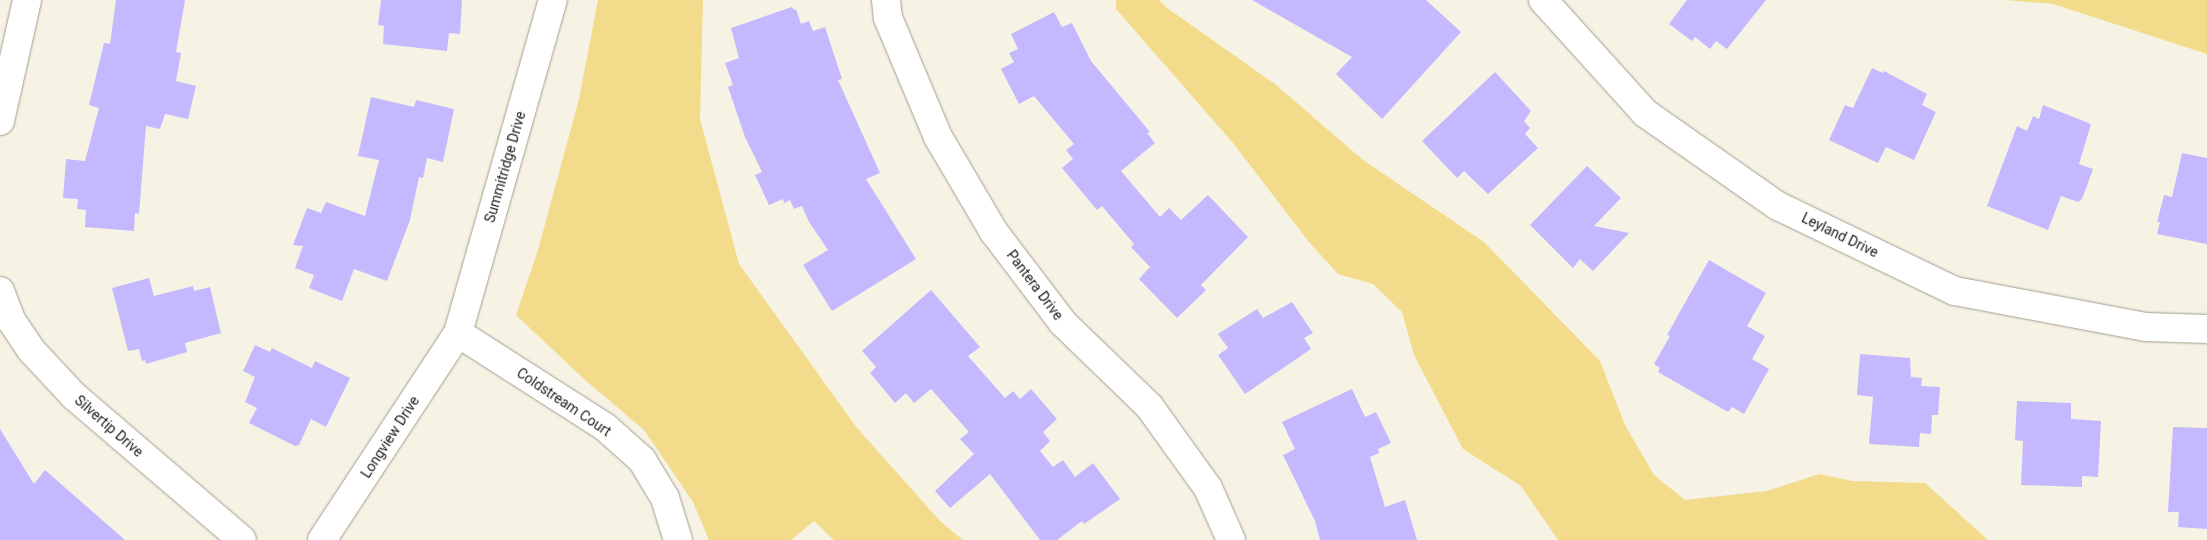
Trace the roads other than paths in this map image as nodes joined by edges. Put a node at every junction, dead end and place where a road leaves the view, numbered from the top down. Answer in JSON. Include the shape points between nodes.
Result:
{"nodes":[{"id":1,"x":27,"y":0,"type":"edge"},
{"id":2,"x":553,"y":0,"type":"edge"},
{"id":3,"x":886,"y":0,"type":"edge"},
{"id":4,"x":1543,"y":0,"type":"edge"},
{"id":5,"x":0,"y":121,"type":"edge"},
{"id":6,"x":0,"y":291,"type":"edge"},
{"id":7,"x":2207,"y":329,"type":"edge"},
{"id":8,"x":458,"y":333,"type":"junction"},
{"id":9,"x":242,"y":540,"type":"edge"},
{"id":10,"x":322,"y":540,"type":"edge"},
{"id":11,"x":678,"y":540,"type":"edge"},
{"id":12,"x":1231,"y":540,"type":"edge"}],
"edges":[{"from":1,"to":5,"type":"street"},
{"from":2,"to":8,"type":"street","name":"Summitridge Drive"},
{"from":3,"to":12,"type":"street","name":"Pantera Drive","via":[[888,18],[938,137],[994,232],[1063,323],[1150,406],[1208,488]]},
{"from":4,"to":7,"type":"street","name":"Leyland Drive","via":[[1645,113],[1778,206],[1955,291],[2146,327]]},
{"from":6,"to":9,"type":"street","name":"Silvertip Drive","via":[[11,320],[26,342],[74,396]]},
{"from":8,"to":10,"type":"street","name":"Longview Drive"},
{"from":8,"to":11,"type":"street","name":"Coldstream Court","via":[[605,427],[642,460],[665,498]]}]}
